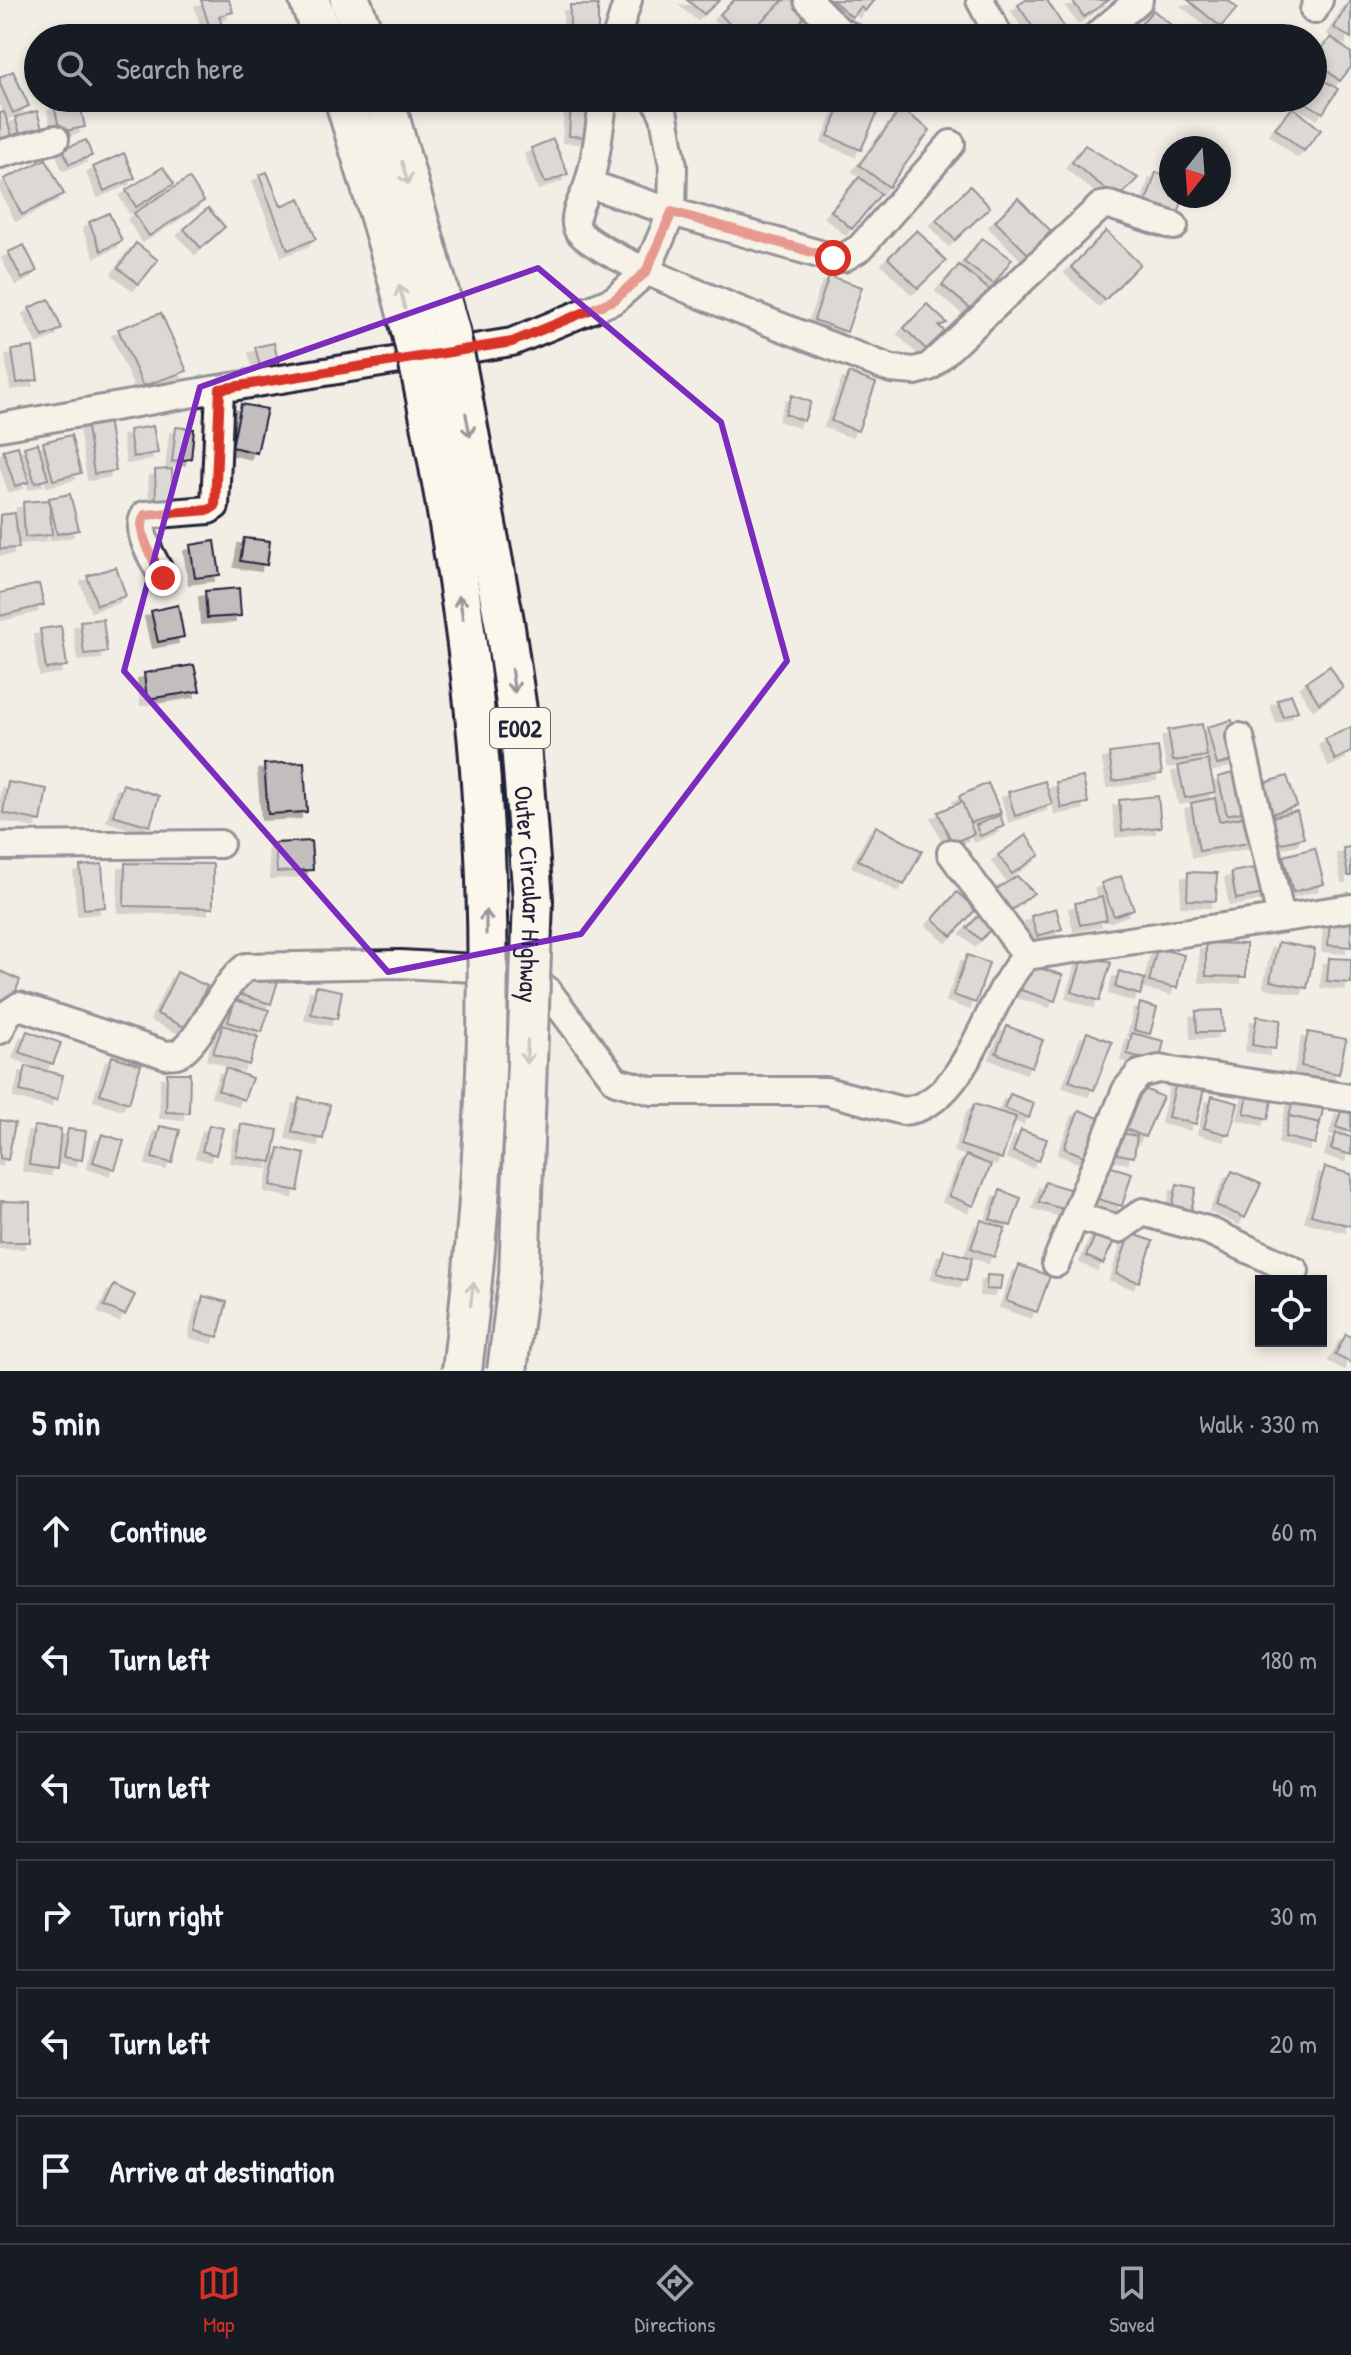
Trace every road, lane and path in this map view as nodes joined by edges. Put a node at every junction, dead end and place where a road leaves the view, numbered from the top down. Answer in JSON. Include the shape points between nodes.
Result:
{"nodes":[{"id":1,"x":309,"y":0,"type":"edge"},
{"id":2,"x":350,"y":0,"type":"edge"},
{"id":3,"x":628,"y":0,"type":"edge"},
{"id":4,"x":808,"y":0,"type":"edge"},
{"id":5,"x":980,"y":0,"type":"edge"},
{"id":6,"x":1139,"y":0,"type":"edge"},
{"id":7,"x":318,"y":24,"type":"edge"},
{"id":8,"x":359,"y":24,"type":"edge"},
{"id":9,"x":620,"y":24,"type":"edge"},
{"id":10,"x":832,"y":24,"type":"edge"},
{"id":11,"x":993,"y":24,"type":"edge"},
{"id":12,"x":1111,"y":24,"type":"edge"},
{"id":13,"x":348,"y":112,"type":"edge"},
{"id":14,"x":388,"y":112,"type":"edge"},
{"id":15,"x":602,"y":112,"type":"edge"},
{"id":16,"x":662,"y":112,"type":"edge"},
{"id":17,"x":55,"y":139,"type":"dead end"},
{"id":18,"x":951,"y":144,"type":"dead end"},
{"id":19,"x":0,"y":154,"type":"edge"},
{"id":20,"x":589,"y":184,"type":"junction"},
{"id":21,"x":672,"y":212,"type":"junction"},
{"id":22,"x":1174,"y":226,"type":"dead end"},
{"id":23,"x":646,"y":272,"type":"junction"},
{"id":24,"x":220,"y":389,"type":"junction"},
{"id":25,"x":0,"y":427,"type":"edge"},
{"id":26,"x":163,"y":578,"type":"dead end"},
{"id":27,"x":1240,"y":737,"type":"dead end"},
{"id":28,"x":220,"y":844,"type":"dead end"},
{"id":29,"x":0,"y":846,"type":"edge"},
{"id":30,"x":951,"y":853,"type":"dead end"},
{"id":31,"x":1351,"y":908,"type":"edge"},
{"id":32,"x":1281,"y":918,"type":"junction"},
{"id":33,"x":1027,"y":956,"type":"junction"},
{"id":34,"x":0,"y":1030,"type":"edge"},
{"id":35,"x":1351,"y":1098,"type":"edge"},
{"id":36,"x":1075,"y":1216,"type":"junction"},
{"id":37,"x":1056,"y":1263,"type":"dead end"},
{"id":38,"x":1295,"y":1271,"type":"dead end"},
{"id":39,"x":462,"y":1371,"type":"edge"},
{"id":40,"x":507,"y":1371,"type":"edge"}],
"edges":[{"from":1,"to":7,"type":"highway"},
{"from":2,"to":8,"type":"highway"},
{"from":3,"to":9,"type":"street"},
{"from":4,"to":10,"type":"street"},
{"from":5,"to":11,"type":"street"},
{"from":6,"to":12,"type":"street"},
{"from":39,"to":13,"type":"highway","name":"Outer Circular Highway","number":"E002","one_way":true,"bridge":true,"via":[[474,1277],[485,1060],[486,884],[476,723],[425,395],[395,269]]},
{"from":14,"to":40,"type":"highway","name":"Outer Circular Highway","number":"E002","one_way":true,"bridge":true,"via":[[450,331],[520,731],[533,900],[519,1276]]},
{"from":15,"to":20,"type":"street"},
{"from":16,"to":21,"type":"street","via":[[673,166]]},
{"from":17,"to":19,"type":"street"},
{"from":18,"to":21,"type":"street","via":[[860,248],[843,258]]},
{"from":20,"to":21,"type":"street"},
{"from":20,"to":23,"type":"street","via":[[575,219],[577,231]]},
{"from":21,"to":23,"type":"street"},
{"from":22,"to":23,"type":"street","via":[[1101,206],[929,367],[915,371],[891,369]]},
{"from":23,"to":24,"type":"street","via":[[614,300],[512,342]]},
{"from":24,"to":25,"type":"street"},
{"from":24,"to":26,"type":"street","via":[[215,506],[145,515],[142,520],[140,529]]},
{"from":27,"to":32,"type":"street"},
{"from":28,"to":29,"type":"street"},
{"from":30,"to":33,"type":"street"},
{"from":31,"to":32,"type":"street"},
{"from":32,"to":33,"type":"street"},
{"from":33,"to":34,"type":"street","via":[[1015,968],[972,1052],[935,1101],[903,1111],[826,1091],[652,1091],[616,1081],[547,990],[511,970],[400,964],[246,967],[233,976],[179,1053],[166,1055],[19,1006],[7,1014]]},
{"from":35,"to":36,"type":"street","via":[[1159,1069],[1139,1074],[1126,1090]]},
{"from":36,"to":37,"type":"street"},
{"from":36,"to":38,"type":"street","via":[[1119,1229],[1143,1212],[1207,1230]]}]}
